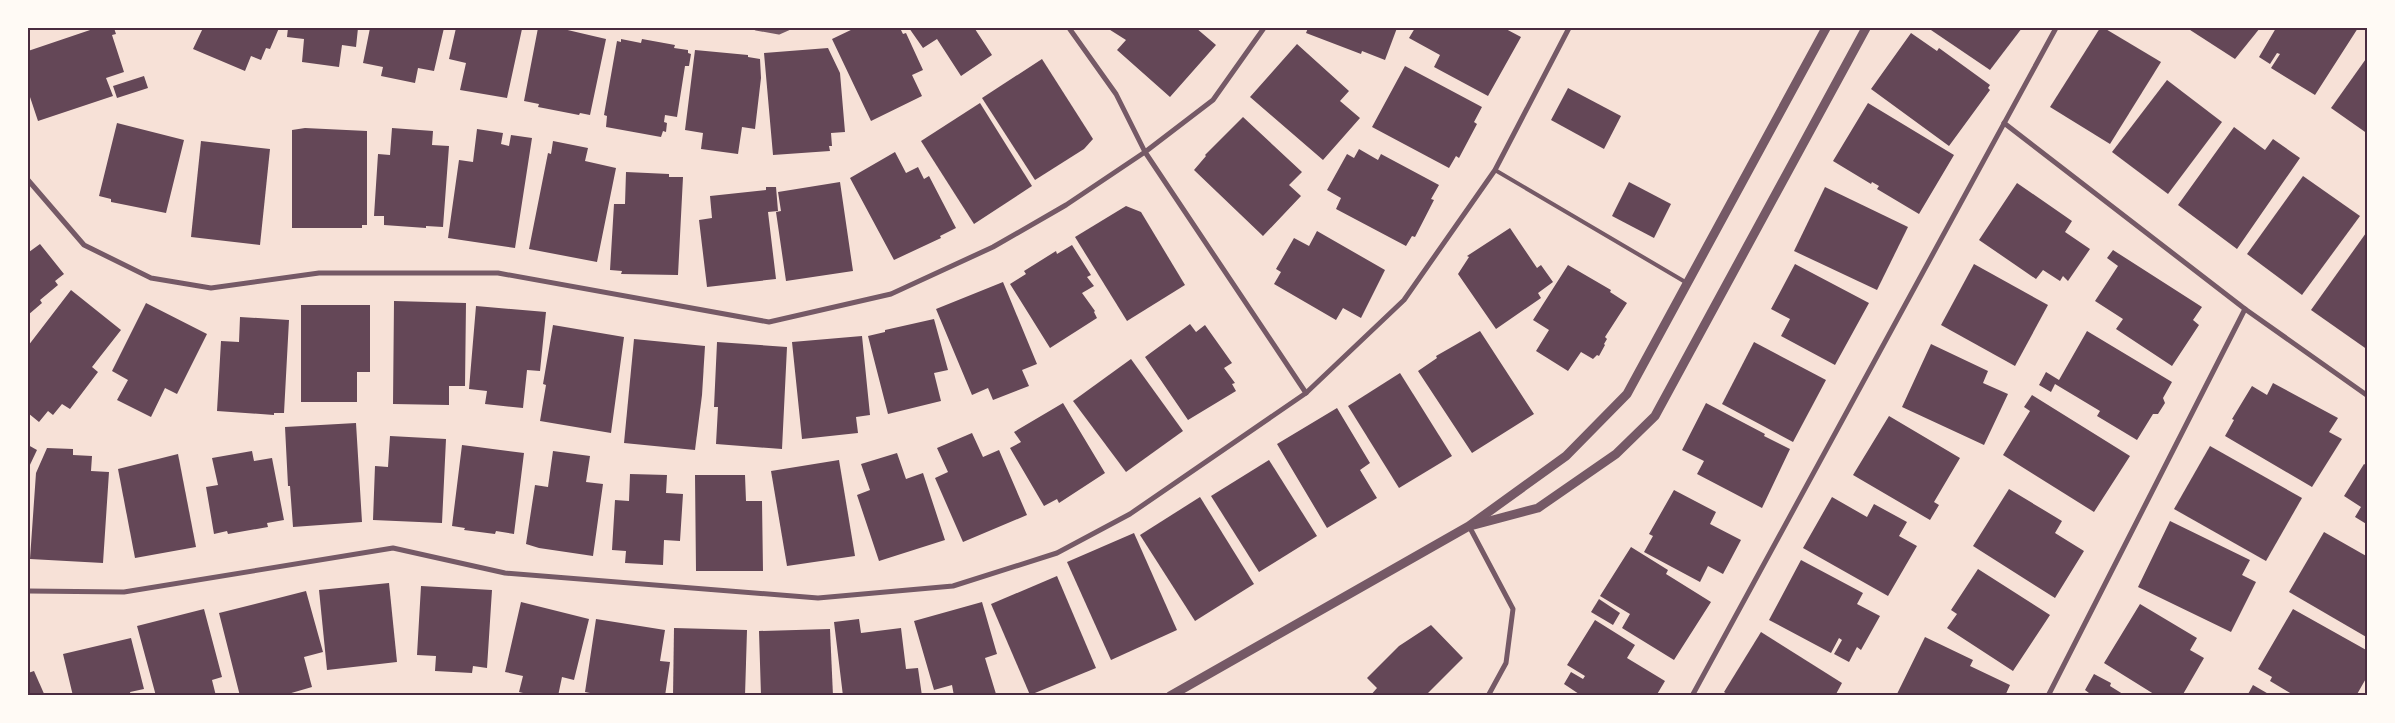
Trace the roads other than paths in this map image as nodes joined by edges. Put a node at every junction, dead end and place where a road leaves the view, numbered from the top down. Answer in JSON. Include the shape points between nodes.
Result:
{"nodes":[{"id":1,"x":756,"y":28,"type":"edge"},
{"id":2,"x":788,"y":28,"type":"edge"},
{"id":3,"x":1069,"y":28,"type":"edge"},
{"id":4,"x":1264,"y":28,"type":"edge"},
{"id":5,"x":1569,"y":28,"type":"edge"},
{"id":6,"x":1826,"y":28,"type":"edge"},
{"id":7,"x":1866,"y":28,"type":"edge"},
{"id":8,"x":2056,"y":28,"type":"edge"},
{"id":9,"x":2004,"y":123,"type":"junction"},
{"id":10,"x":1145,"y":152,"type":"junction"},
{"id":11,"x":1495,"y":170,"type":"junction"},
{"id":12,"x":28,"y":180,"type":"edge"},
{"id":13,"x":1687,"y":283,"type":"junction"},
{"id":14,"x":2245,"y":309,"type":"junction"},
{"id":15,"x":1306,"y":393,"type":"junction"},
{"id":16,"x":2368,"y":396,"type":"edge"},
{"id":17,"x":1469,"y":526,"type":"junction"},
{"id":18,"x":28,"y":593,"type":"edge"},
{"id":19,"x":1170,"y":696,"type":"edge"},
{"id":20,"x":1488,"y":696,"type":"edge"},
{"id":21,"x":1692,"y":696,"type":"edge"},
{"id":22,"x":2048,"y":696,"type":"edge"}],
"edges":[{"from":1,"to":2,"type":"street","via":[[779,32]]},
{"from":3,"to":10,"type":"street","via":[[1116,94]]},
{"from":4,"to":10,"type":"street","via":[[1213,100]]},
{"from":5,"to":11,"type":"street"},
{"from":6,"to":13,"type":"street"},
{"from":7,"to":17,"type":"street","via":[[1655,416],[1616,454],[1538,508]]},
{"from":8,"to":9,"type":"street"},
{"from":9,"to":14,"type":"street"},
{"from":9,"to":21,"type":"street"},
{"from":10,"to":12,"type":"street","via":[[1066,205],[993,247],[892,294],[769,322],[498,273],[319,273],[211,288],[151,278],[84,245]]},
{"from":10,"to":15,"type":"street"},
{"from":11,"to":13,"type":"lane"},
{"from":11,"to":15,"type":"street","via":[[1404,300]]},
{"from":13,"to":17,"type":"street","via":[[1627,394],[1566,456]]},
{"from":14,"to":16,"type":"street"},
{"from":14,"to":22,"type":"street"},
{"from":15,"to":18,"type":"street","via":[[1130,514],[1057,553],[953,586],[818,598],[746,594],[505,574],[393,548],[124,592]]},
{"from":17,"to":19,"type":"street"},
{"from":17,"to":20,"type":"street","via":[[1513,609],[1506,663]]}]}
